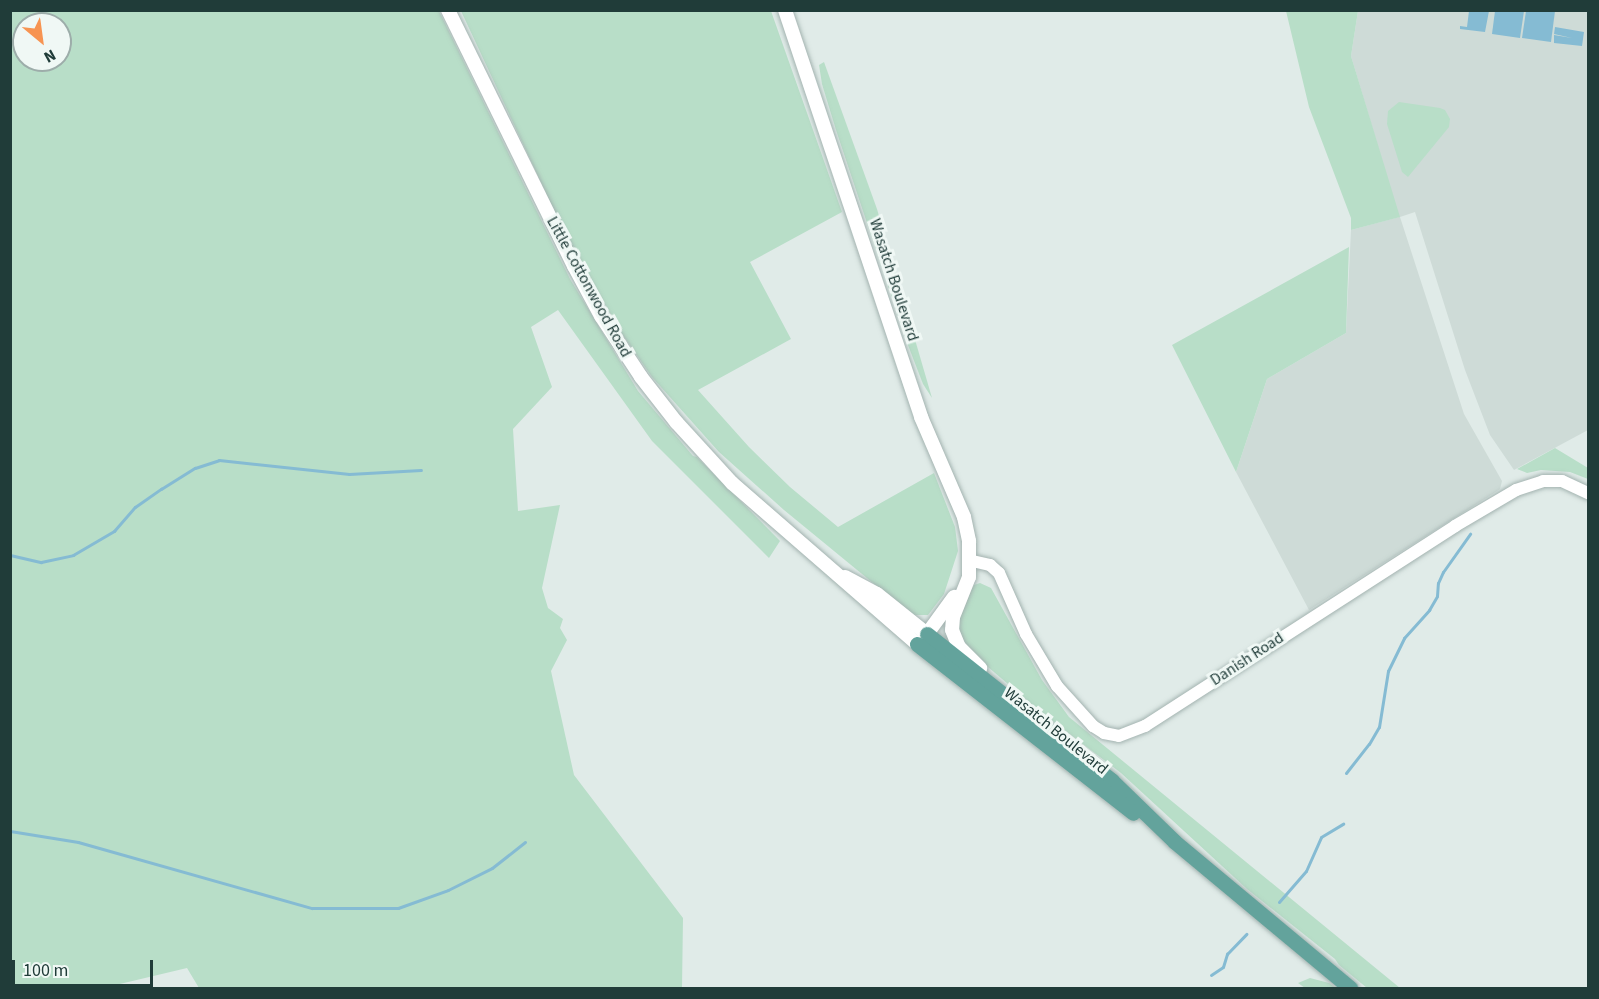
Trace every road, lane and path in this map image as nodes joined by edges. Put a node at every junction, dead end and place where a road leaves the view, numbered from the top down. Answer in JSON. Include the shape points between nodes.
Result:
{"nodes":[{"id":1,"x":448,"y":10,"type":"edge"},
{"id":2,"x":785,"y":10,"type":"edge"},
{"id":3,"x":1588,"y":493,"type":"edge"},
{"id":4,"x":968,"y":560,"type":"junction"},
{"id":5,"x":922,"y":639,"type":"junction"},
{"id":6,"x":1012,"y":708,"type":"junction"},
{"id":7,"x":1350,"y":988,"type":"edge"}],
"edges":[{"from":1,"to":5,"type":"main road","name":"Little Cottonwood Road","via":[[574,266],[641,377],[732,483],[837,574],[878,594]]},
{"from":2,"to":4,"type":"main road","name":"Wasatch Boulevard","via":[[921,417],[964,518]]},
{"from":3,"to":4,"type":"street","name":"Danish Road","via":[[1562,481],[1543,481],[1516,490],[1145,726],[1119,736],[1097,729],[1057,686],[1026,634],[999,573],[990,565]]},
{"from":4,"to":5,"type":"main road","name":"Wasatch Boulevard","via":[[954,598]]},
{"from":4,"to":6,"type":"main road","name":"Wasatch Boulevard","via":[[968,582],[953,617],[954,636],[963,652]]},
{"from":5,"to":6,"type":"main road","name":"Wasatch Boulevard","via":[[972,688]]},
{"from":6,"to":7,"type":"main road","name":"Wasatch Boulevard","via":[[1103,791],[1175,842]]}]}
